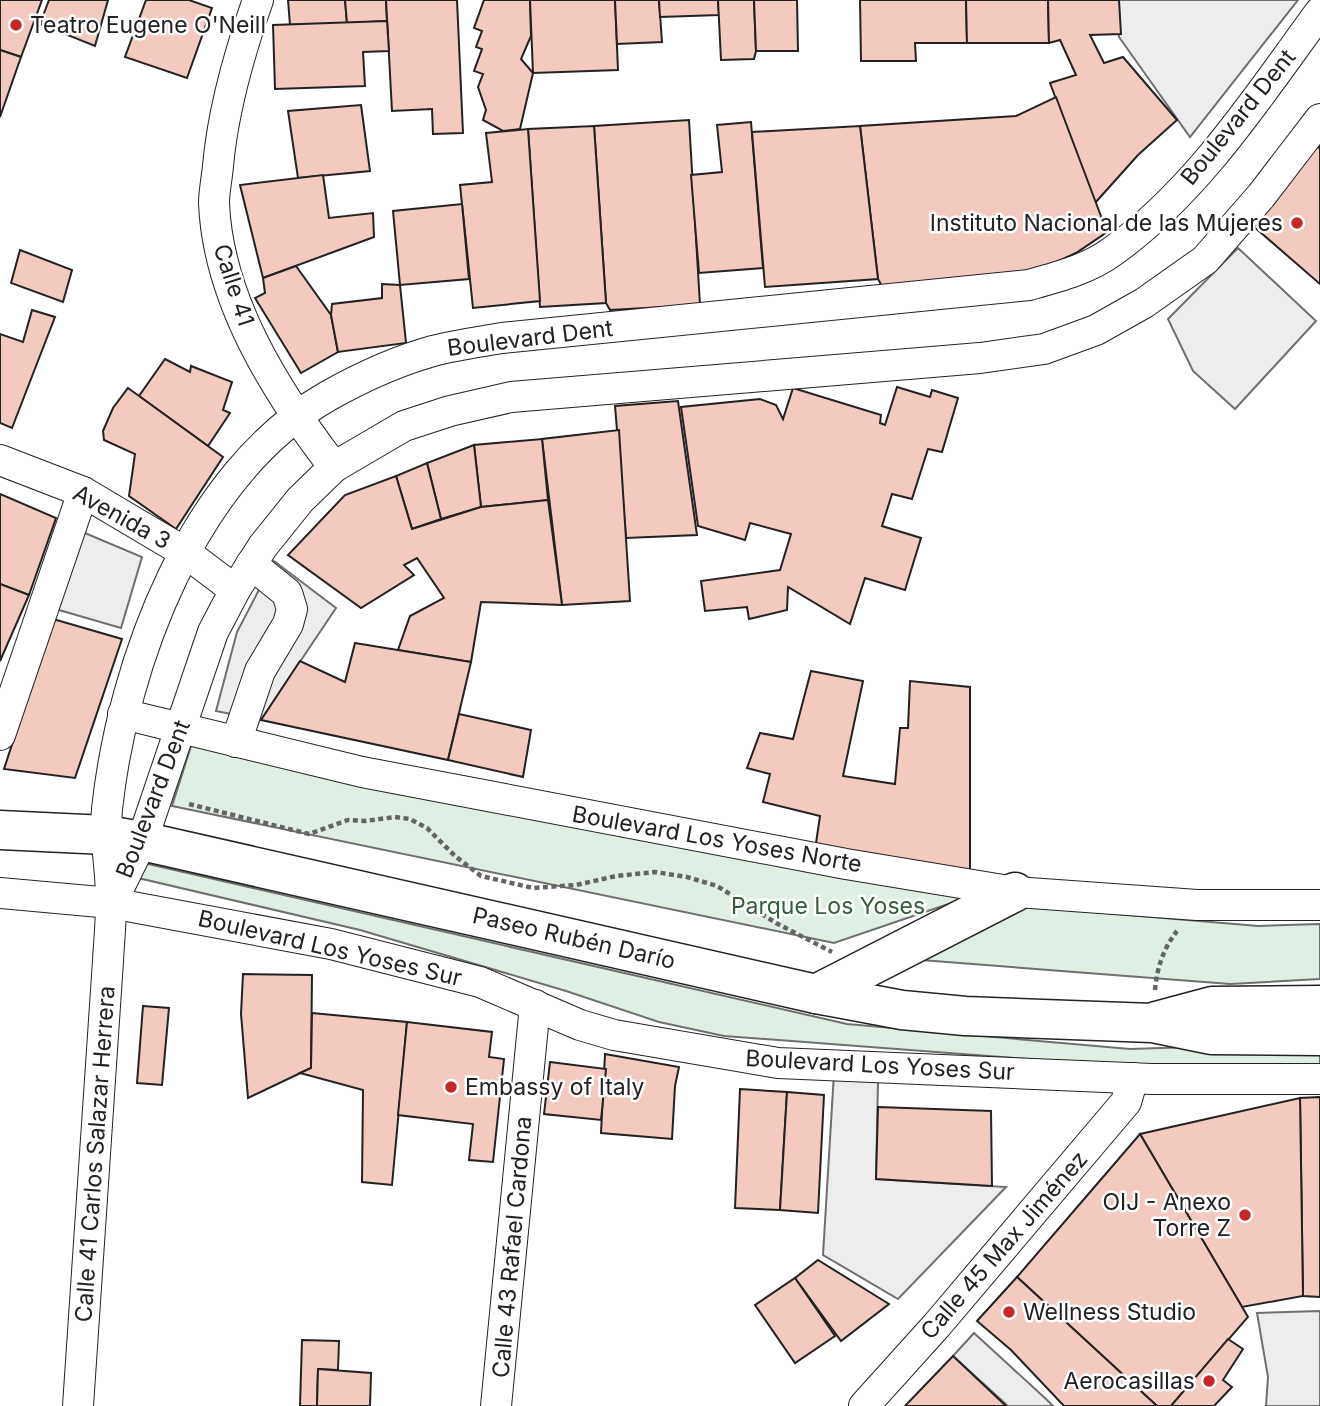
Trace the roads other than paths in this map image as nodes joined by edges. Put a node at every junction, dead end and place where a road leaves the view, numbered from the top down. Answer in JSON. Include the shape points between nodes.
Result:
{"nodes":[{"id":1,"x":258,"y":0,"type":"edge"},
{"id":2,"x":1320,"y":12,"type":"edge"},
{"id":3,"x":1320,"y":119,"type":"edge"},
{"id":4,"x":296,"y":418,"type":"junction"},
{"id":5,"x":0,"y":460,"type":"edge"},
{"id":6,"x":334,"y":467,"type":"junction"},
{"id":7,"x":83,"y":492,"type":"junction"},
{"id":8,"x":186,"y":553,"type":"junction"},
{"id":9,"x":251,"y":564,"type":"junction"},
{"id":10,"x":235,"y":590,"type":"junction"},
{"id":11,"x":122,"y":714,"type":"junction"},
{"id":12,"x":181,"y":729,"type":"junction"},
{"id":13,"x":0,"y":735,"type":"edge"},
{"id":14,"x":236,"y":742,"type":"junction"},
{"id":15,"x":0,"y":830,"type":"edge"},
{"id":16,"x":124,"y":838,"type":"junction"},
{"id":17,"x":1015,"y":892,"type":"junction"},
{"id":18,"x":0,"y":893,"type":"edge"},
{"id":19,"x":111,"y":903,"type":"junction"},
{"id":20,"x":1320,"y":905,"type":"edge"},
{"id":21,"x":816,"y":994,"type":"junction"},
{"id":22,"x":535,"y":1005,"type":"junction"},
{"id":23,"x":1320,"y":1005,"type":"edge"},
{"id":24,"x":1152,"y":1023,"type":"junction"},
{"id":25,"x":1320,"y":1036,"type":"edge"},
{"id":26,"x":1133,"y":1078,"type":"junction"},
{"id":27,"x":1320,"y":1079,"type":"edge"},
{"id":28,"x":78,"y":1406,"type":"edge"},
{"id":29,"x":496,"y":1406,"type":"edge"},
{"id":30,"x":864,"y":1406,"type":"edge"}],
"edges":[{"from":1,"to":4,"type":"street","name":"Calle 41","via":[[225,113],[214,201],[219,247],[233,292],[263,364]]},
{"from":2,"to":4,"type":"street","name":"Boulevard Dent","via":[[1210,159],[1112,252],[1071,273],[1029,285],[490,340],[433,351],[374,373]]},
{"from":3,"to":6,"type":"street","name":"Boulevard Dent","via":[[1205,260],[1096,330],[1044,349],[511,397],[404,426]]},
{"from":4,"to":6,"type":"street","name":"Calle 41"},
{"from":4,"to":8,"type":"street","name":"Boulevard Dent","via":[[254,453],[211,510]]},
{"from":5,"to":7,"type":"street","name":"Avenida 3"},
{"from":6,"to":9,"type":"street","name":"Boulevard Dent","via":[[300,500]]},
{"from":7,"to":8,"type":"street","name":"Avenida 3"},
{"from":7,"to":13,"type":"street"},
{"from":8,"to":10,"type":"street","name":"Avenida 3"},
{"from":8,"to":11,"type":"street","name":"Boulevard Dent","via":[[158,608]]},
{"from":9,"to":10,"type":"street","name":"Boulevard Dent"},
{"from":9,"to":14,"type":"street","via":[[287,593],[292,609],[260,671]]},
{"from":10,"to":12,"type":"street","name":"Boulevard Dent","via":[[213,632]]},
{"from":11,"to":12,"type":"street","name":"Boulevard Los Yoses Norte"},
{"from":11,"to":16,"type":"street","name":"Boulevard Dent","via":[[107,811]]},
{"from":12,"to":14,"type":"street","name":"Boulevard Los Yoses Norte"},
{"from":12,"to":16,"type":"street","name":"Boulevard Dent"},
{"from":14,"to":17,"type":"street","name":"Boulevard Los Yoses Norte","via":[[362,772],[595,817]]},
{"from":15,"to":16,"type":"highway","name":"Paseo Rubén Darío"},
{"from":16,"to":19,"type":"street","name":"Boulevard Dent"},
{"from":16,"to":21,"type":"highway","name":"Paseo Rubén Darío"},
{"from":17,"to":20,"type":"street","name":"Boulevard Los Yoses Norte","via":[[1197,905]]},
{"from":17,"to":21,"type":"highway"},
{"from":18,"to":19,"type":"street","name":"Boulevard Los Yoses Sur"},
{"from":19,"to":22,"type":"street","name":"Boulevard Los Yoses Sur","via":[[331,944],[480,982]]},
{"from":19,"to":28,"type":"street","name":"Calle 41 Carlos Salazar Herrera"},
{"from":21,"to":24,"type":"highway","name":"Paseo Rubén Darío","via":[[965,1016]]},
{"from":22,"to":26,"type":"street","name":"Boulevard Los Yoses Sur","via":[[614,1035],[778,1063]]},
{"from":22,"to":29,"type":"street","name":"Calle 43 Rafael Cardona"},
{"from":23,"to":24,"type":"highway","name":"Paseo Rubén Darío","via":[[1212,1006]]},
{"from":24,"to":25,"type":"highway","name":"Paseo Rubén Darío","via":[[1211,1035]]},
{"from":26,"to":27,"type":"street","name":"Boulevard Los Yoses Sur"},
{"from":26,"to":30,"type":"street","name":"Calle 45 Max Jiménez","via":[[1126,1102]]}]}
